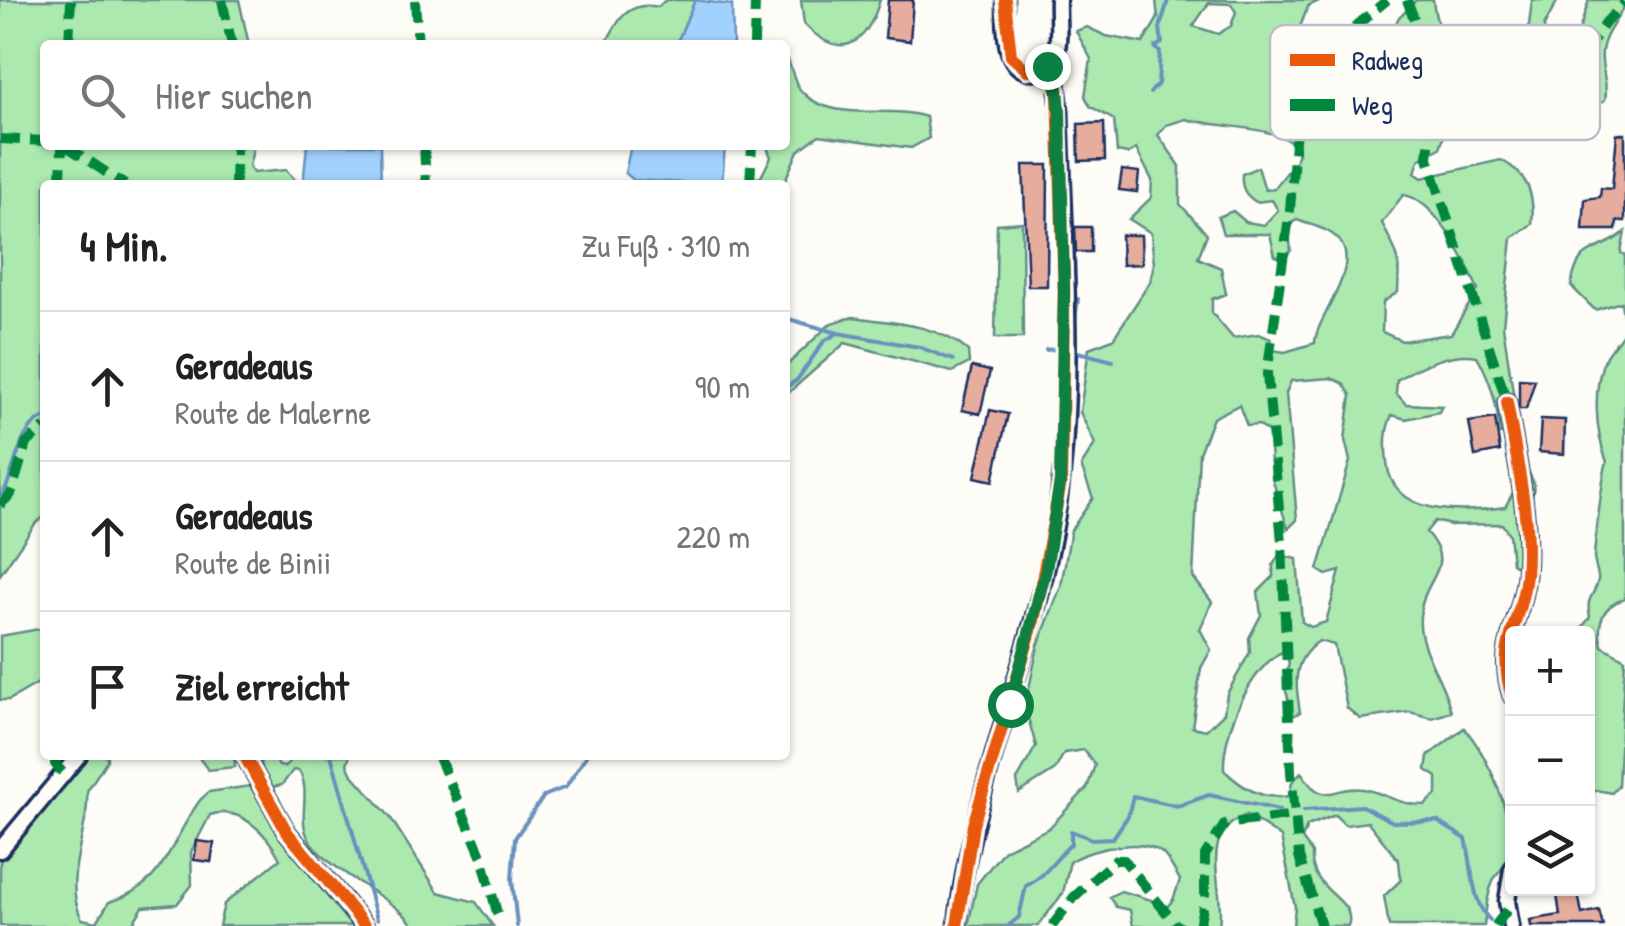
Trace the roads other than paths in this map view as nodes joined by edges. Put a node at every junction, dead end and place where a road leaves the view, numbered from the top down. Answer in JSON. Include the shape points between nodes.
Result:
{"nodes":[{"id":1,"x":1005,"y":0,"type":"edge"},
{"id":2,"x":1058,"y":0,"type":"edge"},
{"id":3,"x":1047,"y":66,"type":"junction"},
{"id":4,"x":1507,"y":402,"type":"dead end"},
{"id":5,"x":1512,"y":626,"type":"edge"},
{"id":6,"x":76,"y":760,"type":"edge"},
{"id":7,"x":247,"y":760,"type":"edge"},
{"id":8,"x":0,"y":850,"type":"edge"},
{"id":9,"x":1508,"y":896,"type":"edge"},
{"id":10,"x":365,"y":926,"type":"edge"},
{"id":11,"x":956,"y":926,"type":"edge"},
{"id":12,"x":1511,"y":926,"type":"edge"}],
"edges":[{"from":1,"to":3,"type":"street","via":[[1009,51],[1027,70]]},
{"from":2,"to":3,"type":"street","via":[[1056,52]]},
{"from":3,"to":11,"type":"street","via":[[1060,111],[1063,450],[1034,621],[974,825]]},
{"from":4,"to":5,"type":"street","via":[[1526,576]]},
{"from":6,"to":8,"type":"street"},
{"from":7,"to":10,"type":"street","via":[[287,832]]},
{"from":9,"to":12,"type":"street"}]}
